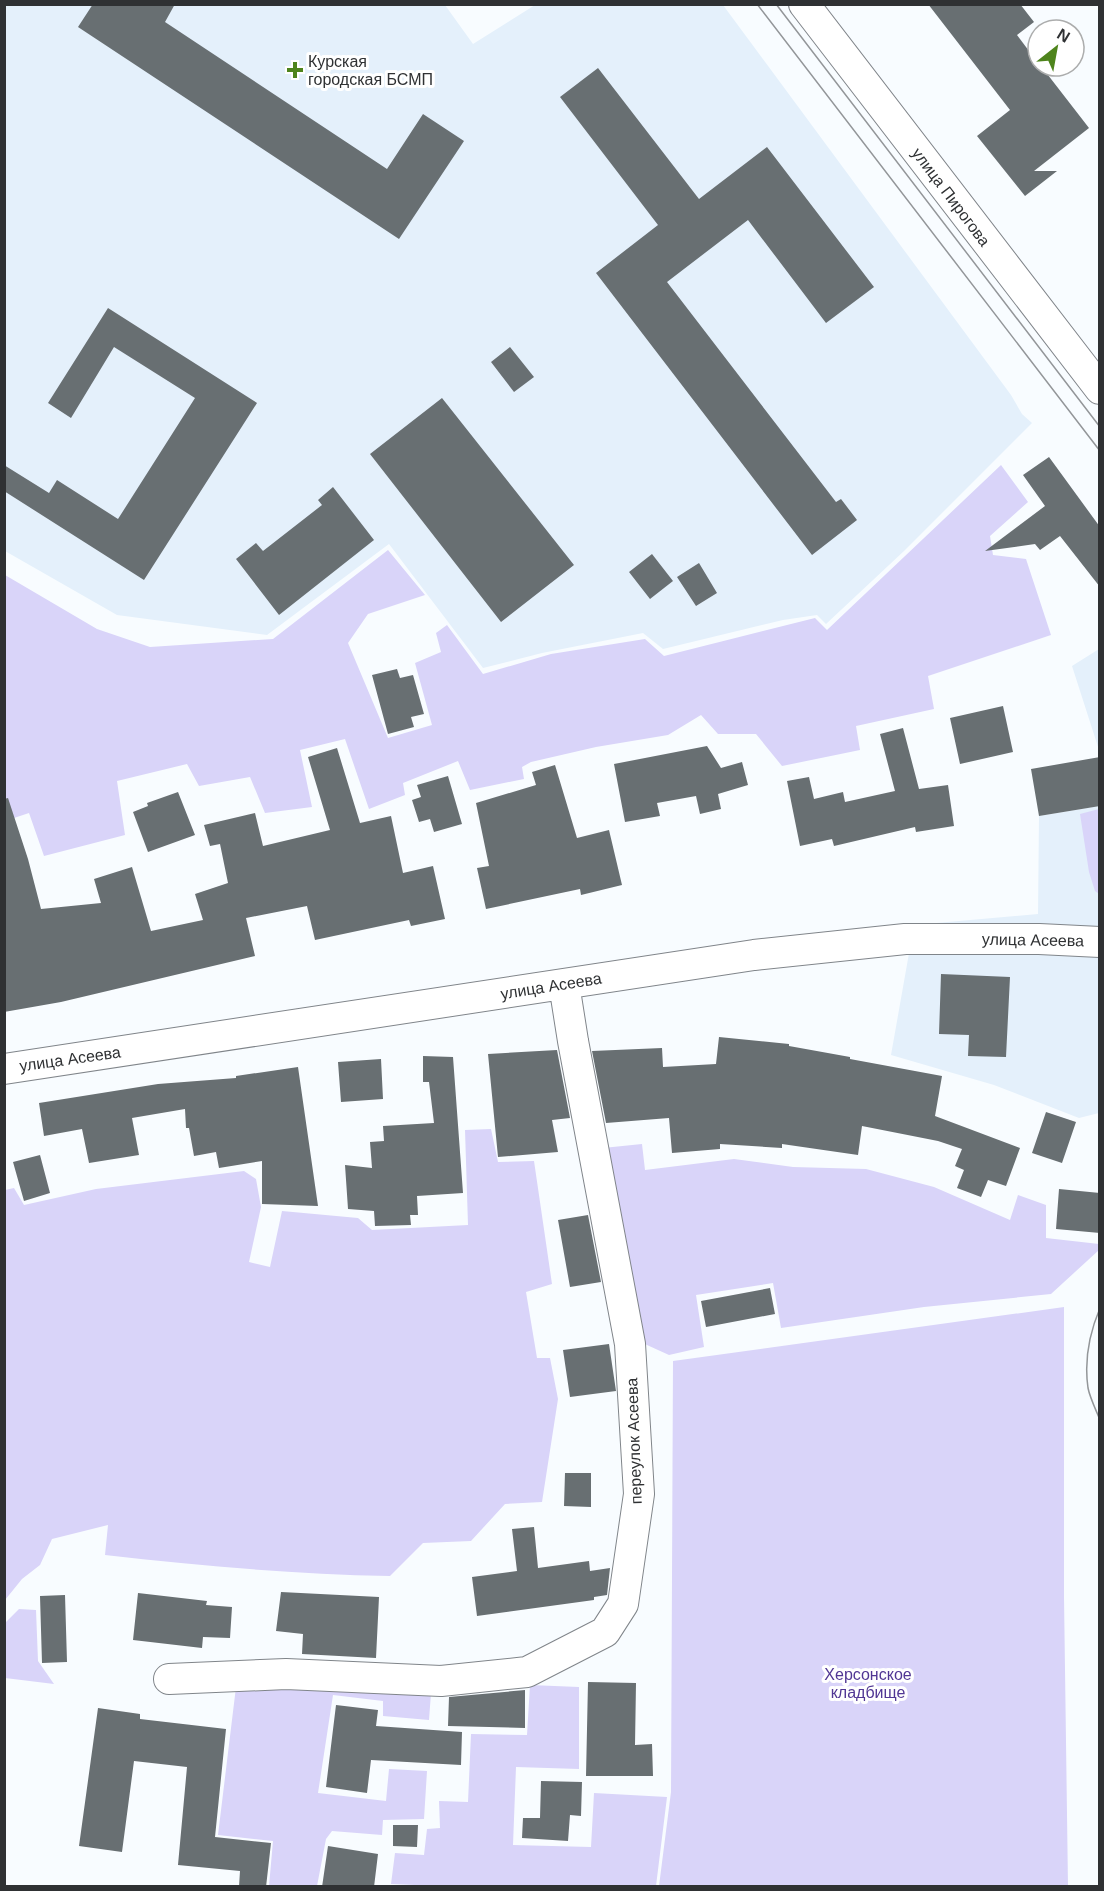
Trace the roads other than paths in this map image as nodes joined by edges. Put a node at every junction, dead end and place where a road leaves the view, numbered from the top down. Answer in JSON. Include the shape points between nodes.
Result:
{"nodes":[{"id":1,"x":804,"y":4,"type":"edge"},
{"id":2,"x":1100,"y":389,"type":"edge"},
{"id":3,"x":1100,"y":942,"type":"edge"},
{"id":4,"x":564,"y":984,"type":"junction"},
{"id":5,"x":4,"y":1069,"type":"edge"},
{"id":6,"x":169,"y":1679,"type":"dead end"}],
"edges":[{"from":1,"to":2,"type":"street","name":"улица Пирогова"},
{"from":3,"to":4,"type":"street","name":"улица Асеева","via":[[905,939],[754,955]]},
{"from":4,"to":5,"type":"street","name":"улица Асеева"},
{"from":4,"to":6,"type":"street","name":"переулок Асеева","via":[[630,1344],[639,1494],[623,1604],[605,1632],[527,1672],[441,1681],[286,1674]]}]}
